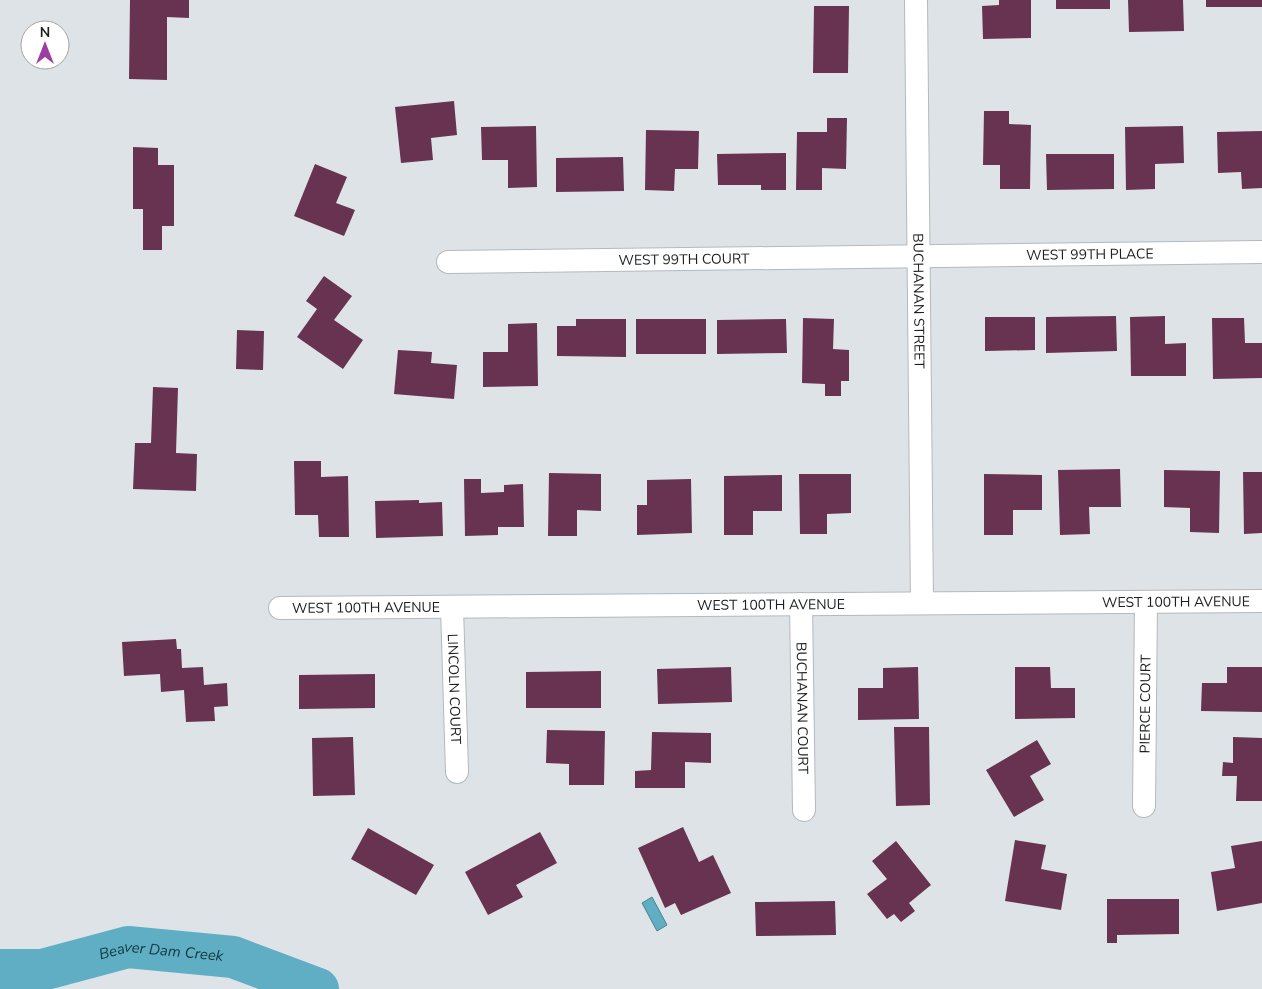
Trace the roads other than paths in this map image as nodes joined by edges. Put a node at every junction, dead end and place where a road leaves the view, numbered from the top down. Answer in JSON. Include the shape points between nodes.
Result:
{"nodes":[{"id":1,"x":916,"y":0,"type":"edge"},
{"id":2,"x":1262,"y":252,"type":"edge"},
{"id":3,"x":920,"y":255,"type":"junction"},
{"id":4,"x":448,"y":262,"type":"dead end"},
{"id":5,"x":1262,"y":601,"type":"edge"},
{"id":6,"x":1146,"y":602,"type":"junction"},
{"id":7,"x":922,"y":603,"type":"junction"},
{"id":8,"x":801,"y":604,"type":"junction"},
{"id":9,"x":452,"y":606,"type":"junction"},
{"id":10,"x":280,"y":608,"type":"dead end"},
{"id":11,"x":456,"y":772,"type":"dead end"},
{"id":12,"x":1144,"y":806,"type":"dead end"},
{"id":13,"x":804,"y":810,"type":"dead end"}],
"edges":[{"from":1,"to":3,"type":"street","name":"BUCHANAN STREET"},
{"from":2,"to":3,"type":"street","name":"WEST 99TH PLACE"},
{"from":3,"to":4,"type":"street","name":"WEST 99TH COURT"},
{"from":3,"to":7,"type":"street","name":"BUCHANAN STREET"},
{"from":5,"to":6,"type":"street","name":"WEST 100TH AVENUE"},
{"from":6,"to":7,"type":"street","name":"WEST 100TH AVENUE"},
{"from":6,"to":12,"type":"street","name":"PIERCE COURT"},
{"from":7,"to":8,"type":"street","name":"WEST 100TH AVENUE"},
{"from":8,"to":9,"type":"street","name":"WEST 100TH AVENUE"},
{"from":8,"to":13,"type":"street","name":"BUCHANAN COURT"},
{"from":9,"to":10,"type":"street","name":"WEST 100TH AVENUE"},
{"from":9,"to":11,"type":"street","name":"LINCOLN COURT"}]}
